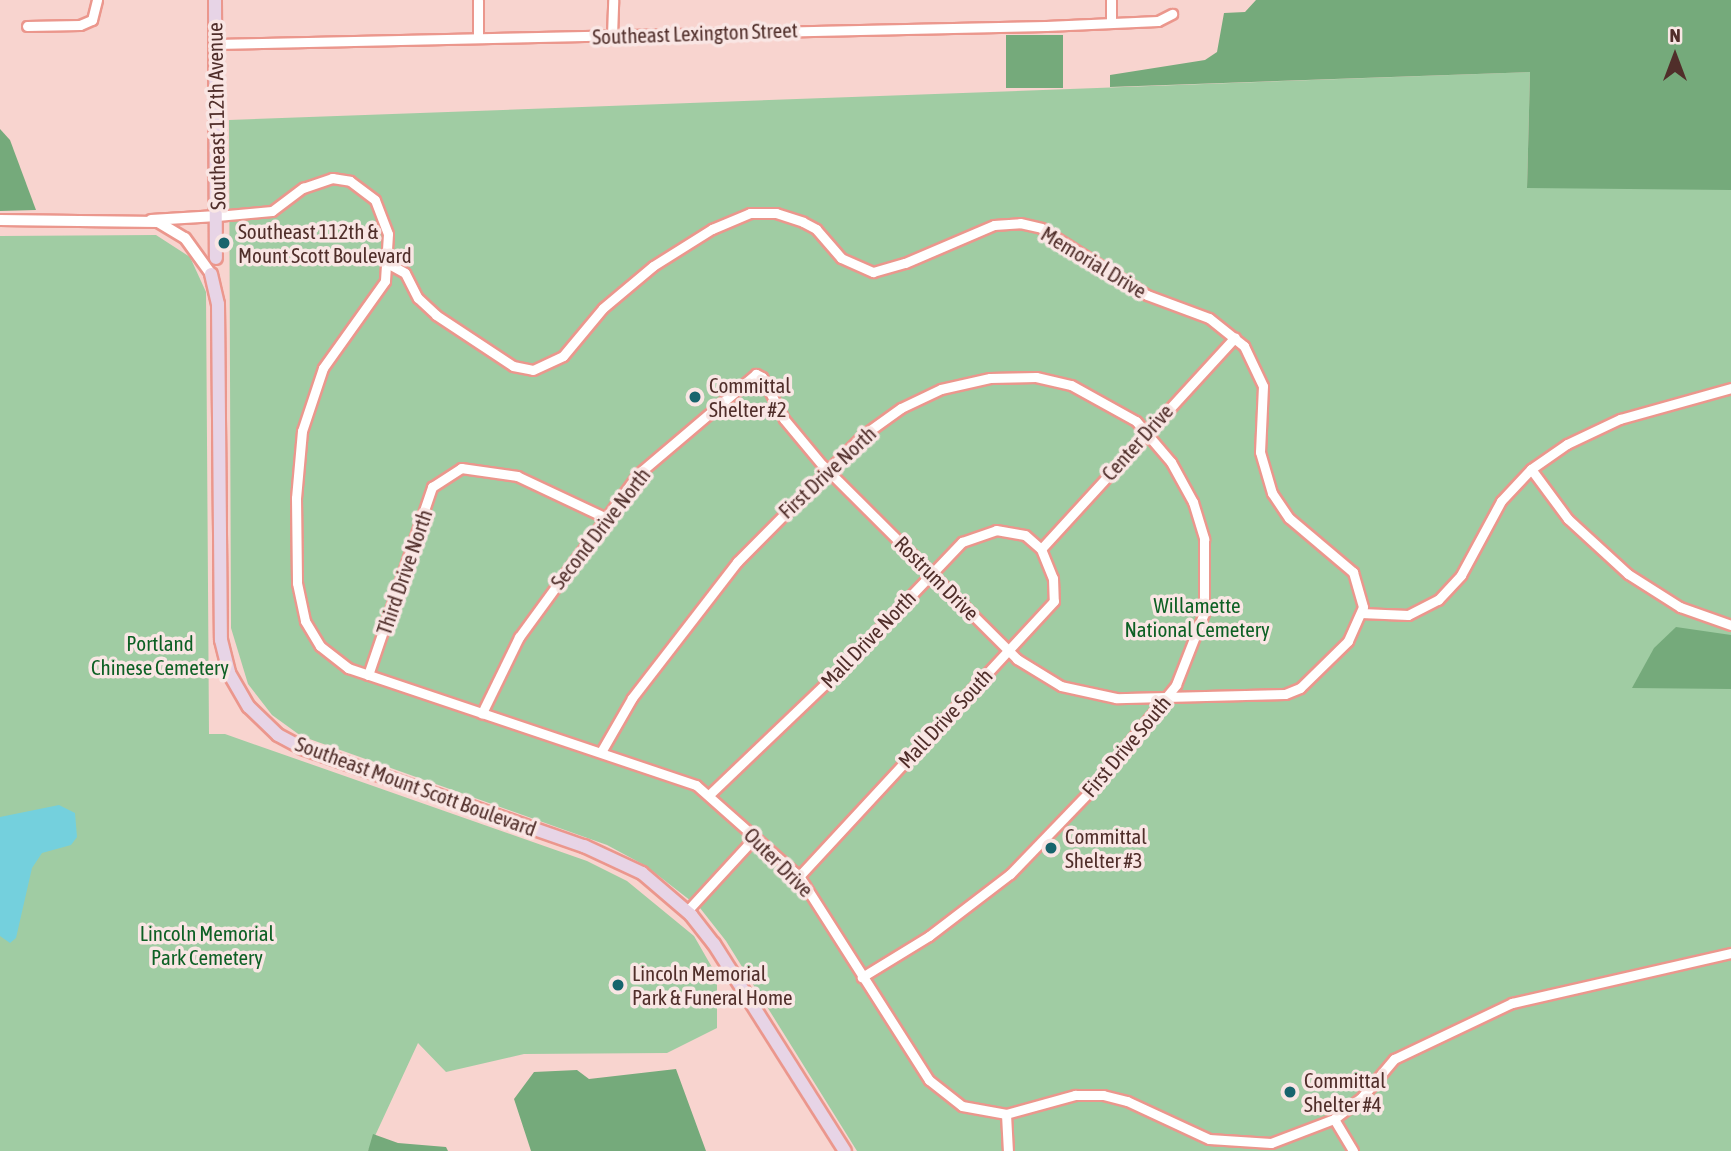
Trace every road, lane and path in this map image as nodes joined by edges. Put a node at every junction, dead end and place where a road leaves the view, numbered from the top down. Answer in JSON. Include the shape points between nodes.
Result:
{"nodes":[{"id":1,"x":97,"y":0,"type":"edge"},
{"id":2,"x":215,"y":0,"type":"edge"},
{"id":3,"x":478,"y":0,"type":"edge"},
{"id":4,"x":613,"y":0,"type":"edge"},
{"id":5,"x":1111,"y":0,"type":"edge"},
{"id":6,"x":1172,"y":14,"type":"dead end"},
{"id":7,"x":1111,"y":23,"type":"junction"},
{"id":8,"x":27,"y":26,"type":"dead end"},
{"id":9,"x":612,"y":36,"type":"junction"},
{"id":10,"x":478,"y":38,"type":"junction"},
{"id":11,"x":216,"y":44,"type":"junction"},
{"id":12,"x":217,"y":216,"type":"junction"},
{"id":13,"x":0,"y":220,"type":"edge"},
{"id":14,"x":148,"y":220,"type":"junction"},
{"id":15,"x":216,"y":258,"type":"joint"},
{"id":16,"x":389,"y":264,"type":"junction"},
{"id":17,"x":211,"y":274,"type":"junction"},
{"id":18,"x":1235,"y":337,"type":"junction"},
{"id":19,"x":756,"y":374,"type":"joint"},
{"id":20,"x":1731,"y":388,"type":"edge"},
{"id":21,"x":1145,"y":432,"type":"junction"},
{"id":22,"x":828,"y":468,"type":"junction"},
{"id":23,"x":1531,"y":469,"type":"junction"},
{"id":24,"x":604,"y":517,"type":"junction"},
{"id":25,"x":1041,"y":549,"type":"junction"},
{"id":26,"x":932,"y":573,"type":"junction"},
{"id":27,"x":1361,"y":613,"type":"junction"},
{"id":28,"x":1731,"y":625,"type":"edge"},
{"id":29,"x":1009,"y":651,"type":"junction"},
{"id":30,"x":368,"y":675,"type":"junction"},
{"id":31,"x":1169,"y":696,"type":"junction"},
{"id":32,"x":482,"y":713,"type":"junction"},
{"id":33,"x":601,"y":752,"type":"junction"},
{"id":34,"x":709,"y":795,"type":"junction"},
{"id":35,"x":755,"y":837,"type":"junction"},
{"id":36,"x":799,"y":876,"type":"junction"},
{"id":37,"x":687,"y":911,"type":"junction"},
{"id":38,"x":1731,"y":953,"type":"edge"},
{"id":39,"x":862,"y":977,"type":"junction"},
{"id":40,"x":1006,"y":1114,"type":"junction"},
{"id":41,"x":1334,"y":1119,"type":"junction"},
{"id":42,"x":845,"y":1151,"type":"edge"},
{"id":43,"x":1008,"y":1151,"type":"edge"},
{"id":44,"x":1353,"y":1151,"type":"edge"}],
"edges":[{"from":1,"to":8,"type":"street","via":[[92,20],[80,25]]},
{"from":2,"to":11,"type":"main road","name":"Southeast 112th Avenue"},
{"from":3,"to":10,"type":"street"},
{"from":4,"to":9,"type":"street"},
{"from":5,"to":7,"type":"street"},
{"from":6,"to":7,"type":"street","name":"Southeast Lexington Street","via":[[1158,21]]},
{"from":7,"to":9,"type":"street","name":"Southeast Lexington Street"},
{"from":9,"to":10,"type":"street","name":"Southeast Lexington Street"},
{"from":10,"to":11,"type":"street","name":"Southeast Lexington Street"},
{"from":11,"to":12,"type":"main road","name":"Southeast 112th Avenue"},
{"from":12,"to":14,"type":"street","name":"Southeast Mount Scott Boulevard"},
{"from":12,"to":15,"type":"main road","name":"Southeast 112th Avenue"},
{"from":12,"to":16,"type":"street","via":[[272,211],[317,180],[350,181],[375,200],[383,216]]},
{"from":13,"to":14,"type":"street","name":"Southeast Mount Scott Boulevard"},
{"from":14,"to":17,"type":"street","name":"Southeast Mount Scott Boulevard","via":[[185,238]]},
{"from":15,"to":17,"type":"street","name":"Southeast 112th Avenue"},
{"from":16,"to":18,"type":"street","name":"Memorial Drive","via":[[405,273],[418,298],[436,315],[513,366],[533,370],[563,356],[603,308],[653,266],[737,217],[762,212],[789,216],[816,229],[850,264],[873,272],[994,225],[1020,223],[1041,228],[1125,283],[1209,318]]},
{"from":16,"to":30,"type":"street","name":"Outer Drive","via":[[385,281],[332,354],[313,390],[302,431],[296,498],[297,583],[304,621],[333,657]]},
{"from":17,"to":37,"type":"main road","name":"Southeast Mount Scott Boulevard","via":[[218,304],[221,640],[229,673],[249,707],[278,735],[302,748],[606,855],[642,873]]},
{"from":18,"to":21,"type":"street","name":"Center Drive"},
{"from":18,"to":27,"type":"street","name":"Memorial Drive","via":[[1260,373],[1264,397],[1260,453],[1272,493],[1289,518],[1353,572],[1362,594]]},
{"from":19,"to":22,"type":"street","name":"Rostrum Drive","via":[[762,377],[784,419]]},
{"from":19,"to":24,"type":"street","name":"Second Drive North","via":[[638,474]]},
{"from":20,"to":23,"type":"street","via":[[1602,426]]},
{"from":21,"to":22,"type":"street","name":"First Drive North","via":[[1136,421],[1071,385],[1036,377],[990,377],[941,388],[901,408]]},
{"from":21,"to":25,"type":"street","name":"Center Drive"},
{"from":21,"to":31,"type":"street","name":"First Drive South","via":[[1171,462],[1204,539],[1204,613]]},
{"from":22,"to":26,"type":"street","name":"Rostrum Drive"},
{"from":22,"to":33,"type":"street","name":"First Drive North","via":[[737,562],[632,698]]},
{"from":23,"to":27,"type":"street","via":[[1491,516],[1449,592],[1408,615]]},
{"from":23,"to":28,"type":"street","via":[[1568,519],[1628,574],[1679,607]]},
{"from":24,"to":30,"type":"street","name":"Third Drive North","via":[[517,476],[461,468],[432,487]]},
{"from":24,"to":32,"type":"street","name":"Second Drive North","via":[[519,637]]},
{"from":25,"to":26,"type":"street","name":"Mall Drive North","via":[[1025,535],[996,530],[962,542]]},
{"from":25,"to":29,"type":"street","name":"Mall Drive South","via":[[1053,578],[1054,601]]},
{"from":26,"to":29,"type":"street","name":"Rostrum Drive"},
{"from":26,"to":34,"type":"street","name":"Mall Drive North","via":[[840,670]]},
{"from":27,"to":31,"type":"street","via":[[1348,641],[1293,691]]},
{"from":29,"to":31,"type":"street","name":"Rostrum Drive","via":[[1061,686],[1116,698]]},
{"from":29,"to":36,"type":"street","name":"Mall Drive South"},
{"from":30,"to":32,"type":"street","name":"Outer Drive"},
{"from":31,"to":39,"type":"street","name":"First Drive South","via":[[1090,791],[1010,874],[929,936]]},
{"from":32,"to":33,"type":"street","name":"Outer Drive"},
{"from":33,"to":34,"type":"street","name":"Outer Drive","via":[[682,779]]},
{"from":34,"to":35,"type":"street","name":"Outer Drive"},
{"from":35,"to":36,"type":"street","name":"Outer Drive"},
{"from":35,"to":37,"type":"street"},
{"from":36,"to":39,"type":"street","name":"Outer Drive"},
{"from":37,"to":42,"type":"main road","name":"Southeast Mount Scott Boulevard","via":[[726,963]]},
{"from":38,"to":41,"type":"street","via":[[1512,1003],[1394,1059],[1362,1097]]},
{"from":39,"to":40,"type":"street","name":"Outer Drive","via":[[940,1092],[975,1111]]},
{"from":40,"to":41,"type":"street","via":[[1075,1095],[1103,1094],[1128,1101],[1189,1132],[1252,1144],[1294,1137]]},
{"from":40,"to":43,"type":"street"},
{"from":41,"to":44,"type":"street"}]}
